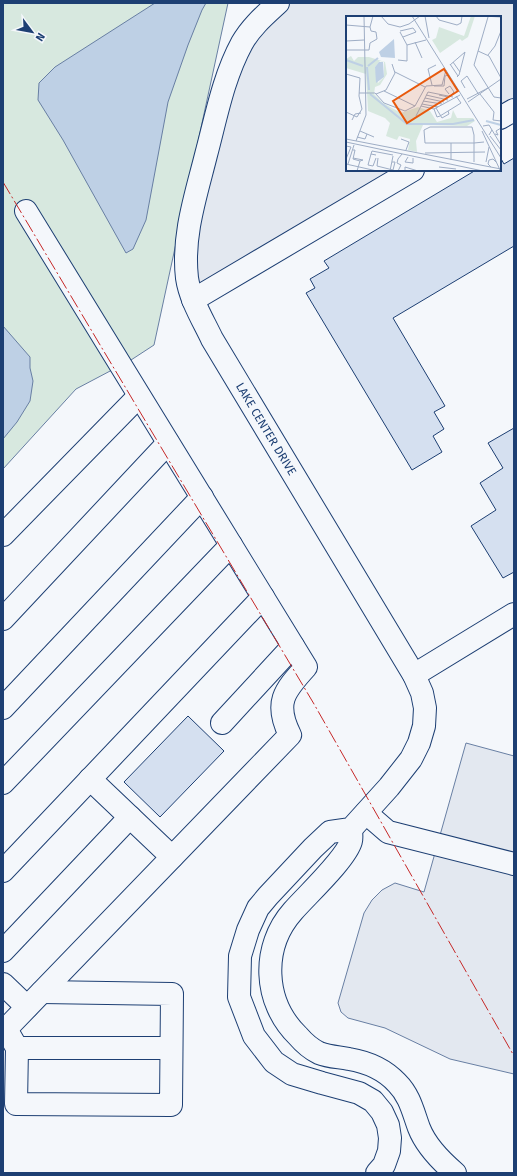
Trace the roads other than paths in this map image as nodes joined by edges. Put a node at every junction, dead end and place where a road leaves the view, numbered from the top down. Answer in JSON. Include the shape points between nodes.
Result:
{"nodes":[{"id":1,"x":278,"y":3,"type":"edge"},
{"id":2,"x":514,"y":110,"type":"edge"},
{"id":3,"x":501,"y":117,"type":"edge"},
{"id":4,"x":411,"y":171,"type":"edge"},
{"id":5,"x":26,"y":211,"type":"dead end"},
{"id":6,"x":193,"y":300,"type":"junction"},
{"id":7,"x":139,"y":396,"type":"junction"},
{"id":8,"x":168,"y":443,"type":"junction"},
{"id":9,"x":202,"y":497,"type":"junction"},
{"id":10,"x":3,"y":535,"type":"edge"},
{"id":11,"x":231,"y":544,"type":"junction"},
{"id":12,"x":263,"y":597,"type":"junction"},
{"id":13,"x":514,"y":614,"type":"edge"},
{"id":14,"x":3,"y":618,"type":"edge"},
{"id":15,"x":293,"y":646,"type":"junction"},
{"id":16,"x":414,"y":674,"type":"junction"},
{"id":17,"x":3,"y":708,"type":"edge"},
{"id":18,"x":222,"y":723,"type":"dead end"},
{"id":19,"x":90,"y":779,"type":"junction"},
{"id":20,"x":3,"y":783,"type":"edge"},
{"id":21,"x":366,"y":813,"type":"junction"},
{"id":22,"x":130,"y":817,"type":"junction"},
{"id":23,"x":351,"y":829,"type":"junction"},
{"id":24,"x":172,"y":857,"type":"junction"},
{"id":25,"x":514,"y":864,"type":"edge"},
{"id":26,"x":3,"y":871,"type":"edge"},
{"id":27,"x":3,"y":951,"type":"edge"},
{"id":28,"x":3,"y":984,"type":"edge"},
{"id":29,"x":42,"y":992,"type":"junction"},
{"id":30,"x":27,"y":1007,"type":"junction"},
{"id":31,"x":4,"y":1030,"type":"edge"},
{"id":32,"x":16,"y":1048,"type":"junction"},
{"id":33,"x":171,"y":1048,"type":"junction"},
{"id":34,"x":377,"y":1173,"type":"edge"},
{"id":35,"x":455,"y":1173,"type":"edge"}],
"edges":[{"from":1,"to":6,"type":"lane","name":"LAKE CENTER DRIVE","via":[[259,19],[242,42],[222,95],[187,235],[187,278]]},
{"from":2,"to":3,"type":"lane"},
{"from":4,"to":6,"type":"lane"},
{"from":5,"to":7,"type":"lane"},
{"from":6,"to":16,"type":"lane","name":"LAKE CENTER DRIVE","via":[[212,339]]},
{"from":7,"to":8,"type":"lane"},
{"from":7,"to":10,"type":"lane"},
{"from":8,"to":9,"type":"lane"},
{"from":8,"to":14,"type":"lane"},
{"from":9,"to":11,"type":"lane"},
{"from":9,"to":17,"type":"lane"},
{"from":11,"to":12,"type":"lane"},
{"from":11,"to":20,"type":"lane"},
{"from":12,"to":15,"type":"lane"},
{"from":12,"to":19,"type":"lane"},
{"from":13,"to":16,"type":"lane"},
{"from":15,"to":18,"type":"lane"},
{"from":15,"to":24,"type":"lane","via":[[306,667],[284,694],[281,709],[290,735]]},
{"from":16,"to":21,"type":"lane","name":"LAKE CENTER DRIVE","via":[[425,708],[424,726],[419,743],[411,759]]},
{"from":19,"to":22,"type":"lane"},
{"from":19,"to":26,"type":"lane"},
{"from":21,"to":23,"type":"lane","name":"LAKE CENTER DRIVE"},
{"from":21,"to":25,"type":"lane","via":[[388,832]]},
{"from":22,"to":24,"type":"lane"},
{"from":22,"to":27,"type":"lane"},
{"from":23,"to":34,"type":"lane","via":[[330,832],[258,908],[240,956],[239,997],[254,1036],[274,1062],[292,1074],[359,1093],[373,1101],[382,1112],[388,1125],[389,1151],[384,1165]]},
{"from":23,"to":35,"type":"lane","via":[[351,840],[345,854],[294,909],[281,927],[271,956],[269,972],[275,1001],[289,1028],[318,1052],[375,1067],[397,1082],[410,1101],[424,1138]]},
{"from":24,"to":29,"type":"lane"},
{"from":28,"to":30,"type":"lane"},
{"from":29,"to":30,"type":"lane"},
{"from":29,"to":33,"type":"lane","via":[[172,994]]},
{"from":30,"to":31,"type":"lane"},
{"from":31,"to":32,"type":"lane"},
{"from":32,"to":33,"type":"lane"},
{"from":32,"to":33,"type":"lane","via":[[16,1104],[171,1104]]}]}
